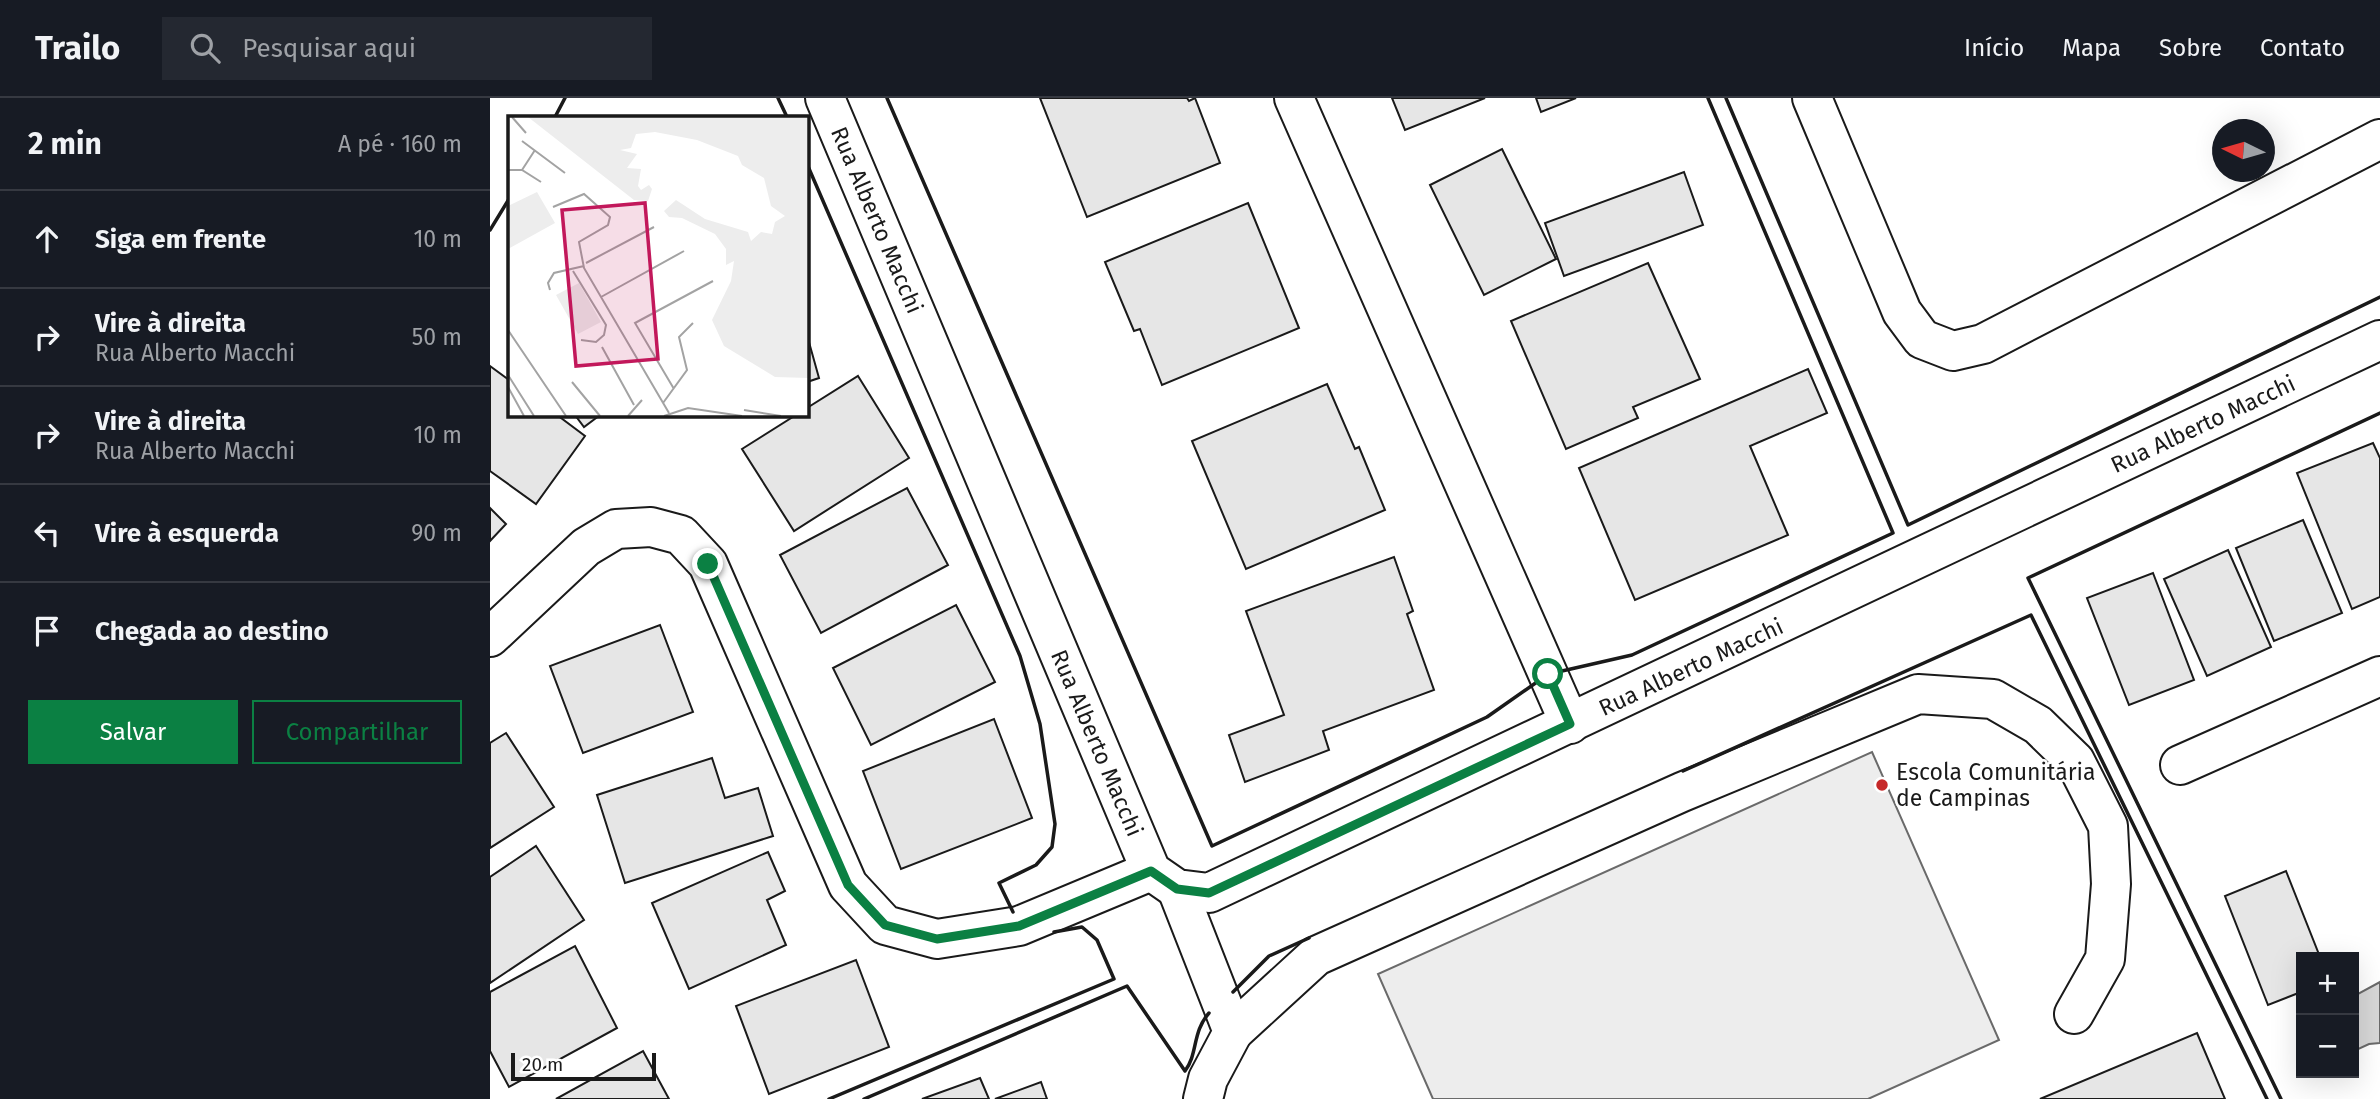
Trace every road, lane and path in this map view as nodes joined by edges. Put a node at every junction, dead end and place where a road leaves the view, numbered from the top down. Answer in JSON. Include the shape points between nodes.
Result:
{"nodes":[{"id":1,"x":825,"y":98,"type":"edge"},
{"id":2,"x":1294,"y":98,"type":"edge"},
{"id":3,"x":1812,"y":98,"type":"edge"},
{"id":4,"x":2380,"y":139,"type":"edge"},
{"id":5,"x":2380,"y":340,"type":"edge"},
{"id":6,"x":490,"y":637,"type":"edge"},
{"id":7,"x":2380,"y":676,"type":"edge"},
{"id":8,"x":1570,"y":724,"type":"junction"},
{"id":9,"x":2180,"y":765,"type":"dead end"},
{"id":10,"x":1164,"y":880,"type":"junction"},
{"id":11,"x":2074,"y":1014,"type":"dead end"},
{"id":12,"x":1233,"y":1032,"type":"junction"},
{"id":13,"x":1203,"y":1099,"type":"edge"}],
"edges":[{"from":1,"to":10,"type":"street","name":"Rua Alberto Macchi"},
{"from":2,"to":8,"type":"street"},
{"from":3,"to":4,"type":"street","via":[[1902,312],[1922,339],[1953,351],[1983,344]]},
{"from":5,"to":8,"type":"street","name":"Rua Alberto Macchi"},
{"from":6,"to":10,"type":"street","via":[[586,547],[616,529],[651,527],[681,535],[708,564],[848,885],[885,925],[937,939],[1019,926]]},
{"from":7,"to":9,"type":"street"},
{"from":8,"to":10,"type":"street","name":"Rua Alberto Macchi","via":[[1209,893]]},
{"from":10,"to":12,"type":"street"},
{"from":11,"to":12,"type":"street","via":[[2105,959],[2111,884],[2108,826],[2076,761],[2038,724],[1993,699],[1918,694],[1682,792],[1316,956]]},
{"from":12,"to":13,"type":"street","via":[[1208,1079]]}]}
